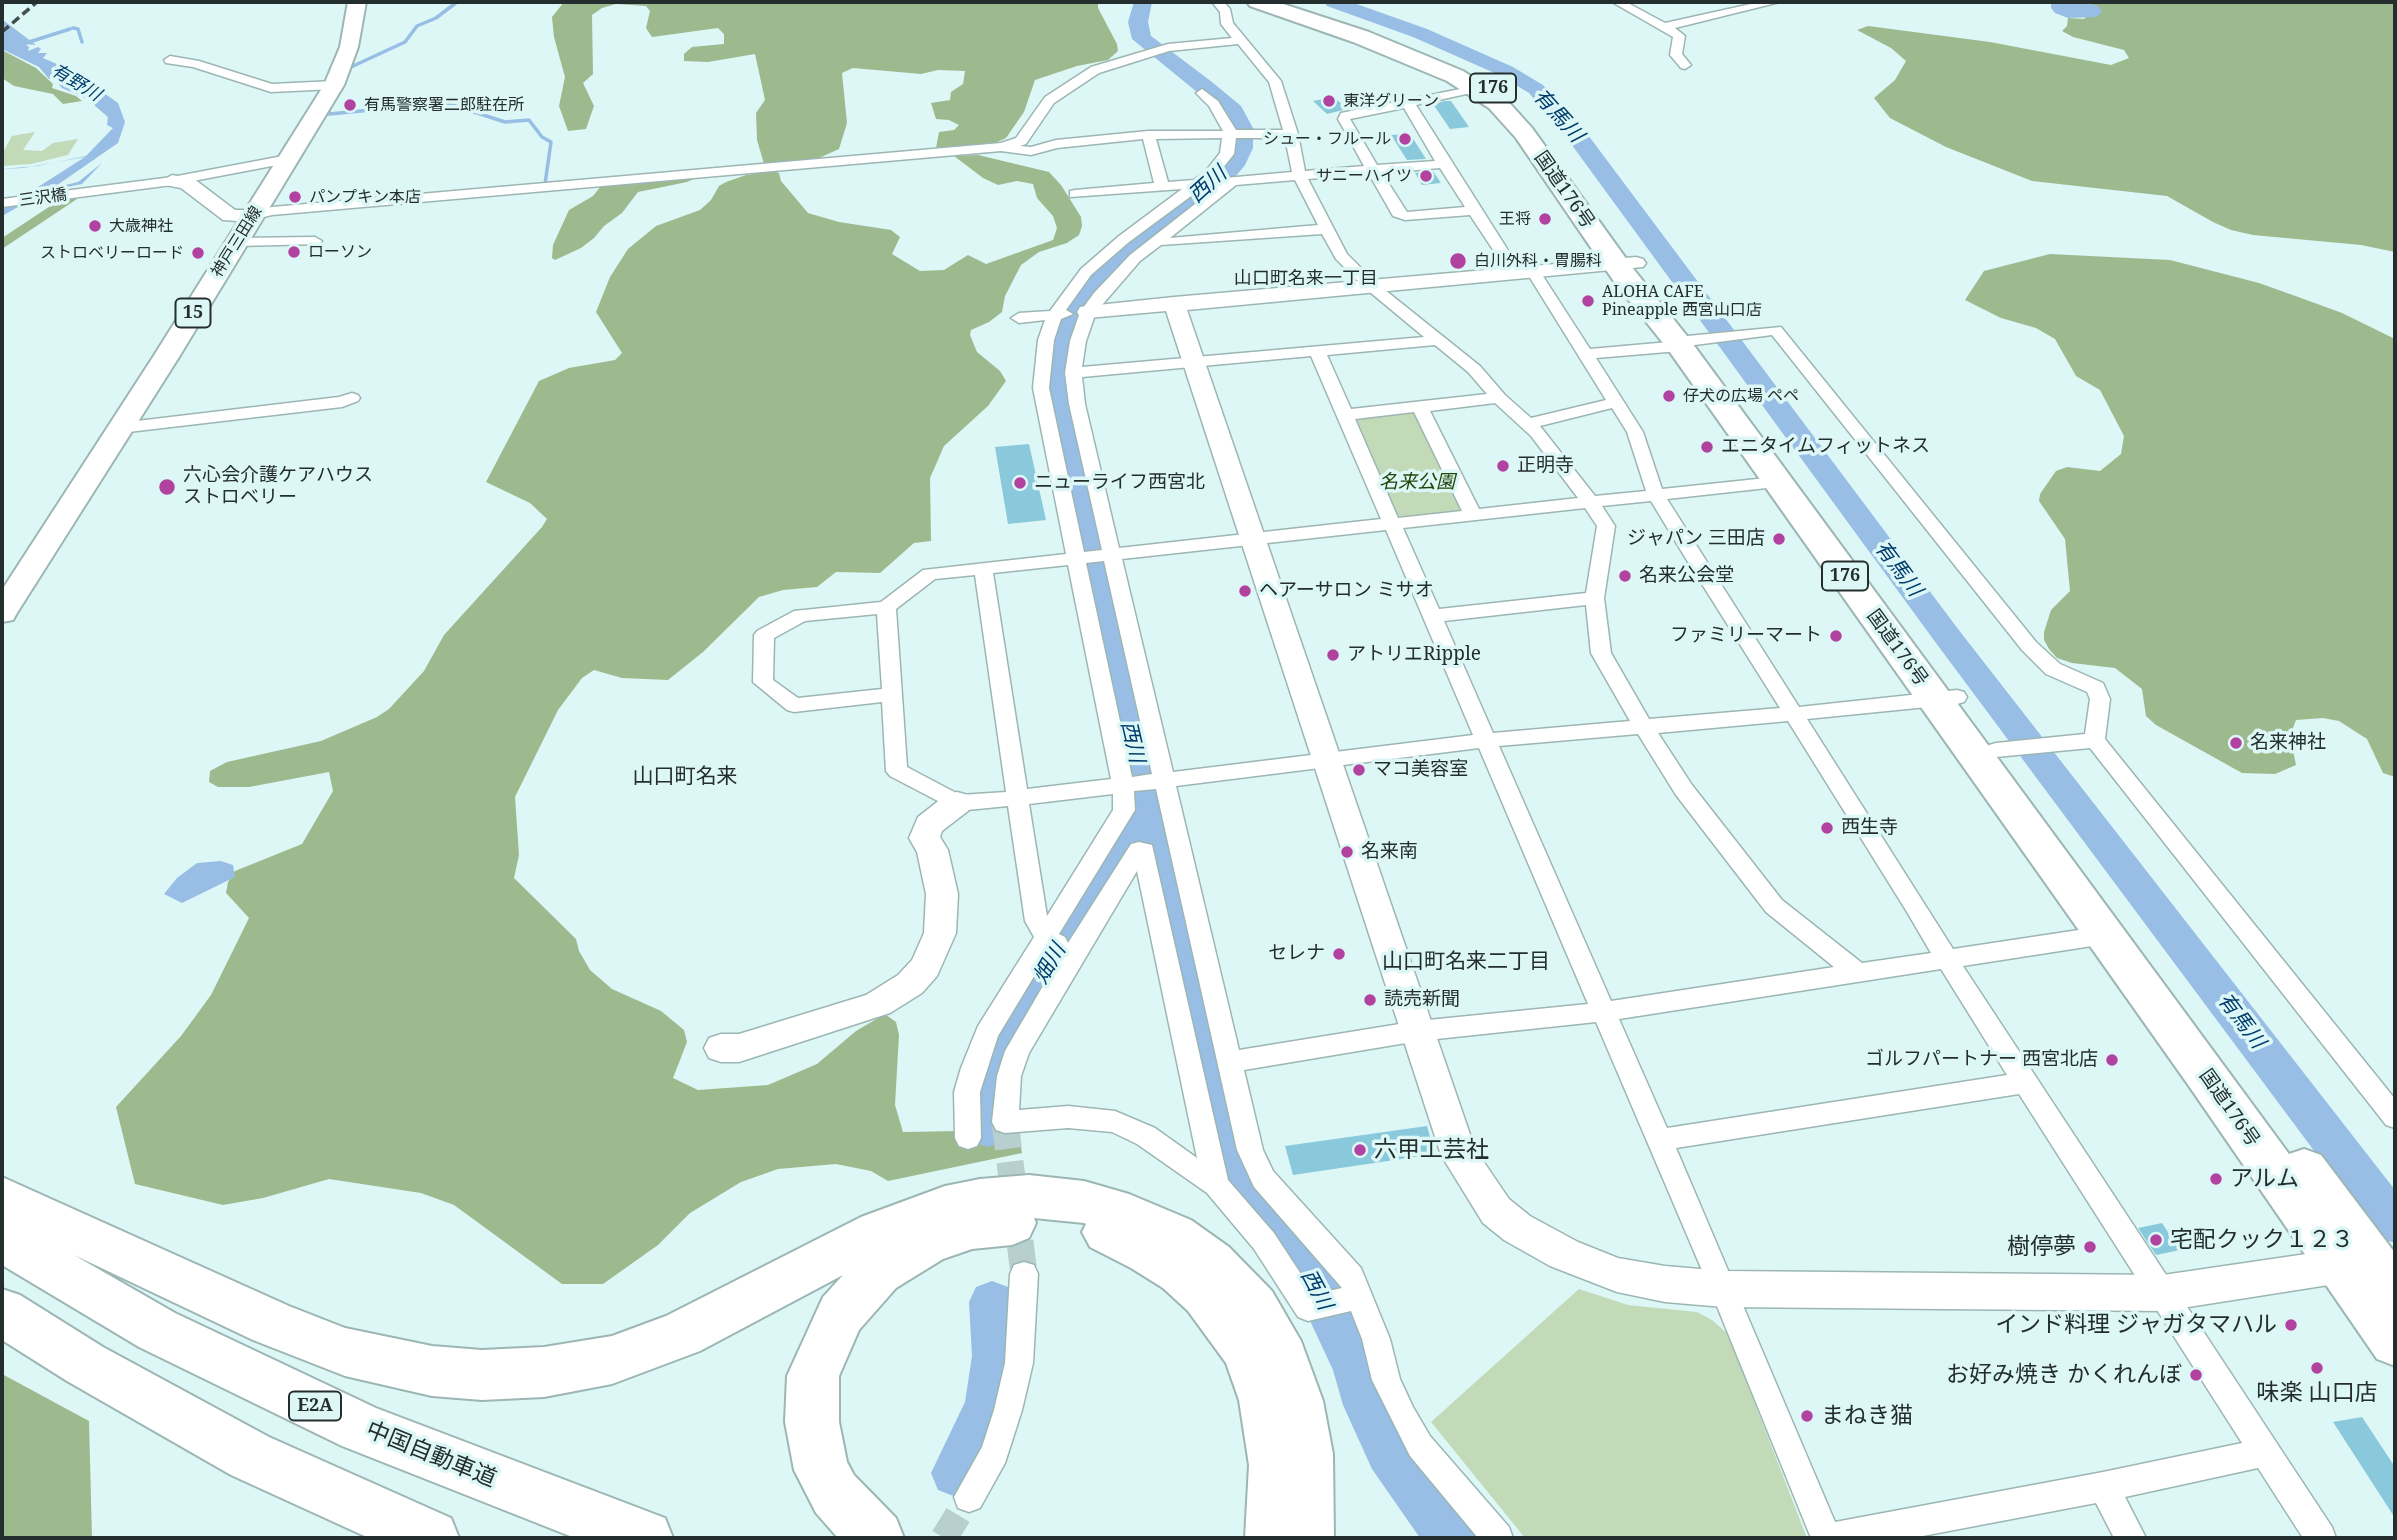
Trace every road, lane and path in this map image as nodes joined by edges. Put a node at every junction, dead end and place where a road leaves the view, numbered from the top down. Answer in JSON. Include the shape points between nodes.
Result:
{"nodes":[{"id":1,"x":357,"y":2,"type":"edge"},
{"id":2,"x":1218,"y":2,"type":"edge"},
{"id":3,"x":1257,"y":2,"type":"edge"},
{"id":4,"x":1283,"y":2,"type":"edge"},
{"id":5,"x":1618,"y":2,"type":"edge"},
{"id":6,"x":1774,"y":2,"type":"edge"},
{"id":7,"x":1662,"y":27,"type":"junction"},
{"id":8,"x":1243,"y":40,"type":"junction"},
{"id":9,"x":170,"y":60,"type":"dead end"},
{"id":10,"x":1685,"y":65,"type":"dead end"},
{"id":11,"x":334,"y":85,"type":"junction"},
{"id":12,"x":1476,"y":88,"type":"junction"},
{"id":13,"x":1202,"y":93,"type":"dead end"},
{"id":14,"x":1408,"y":103,"type":"junction"},
{"id":15,"x":1224,"y":120,"type":"junction"},
{"id":16,"x":1172,"y":134,"type":"junction"},
{"id":17,"x":1230,"y":134,"type":"junction"},
{"id":18,"x":1292,"y":134,"type":"junction"},
{"id":19,"x":1147,"y":135,"type":"junction"},
{"id":20,"x":1002,"y":147,"type":"junction"},
{"id":21,"x":288,"y":159,"type":"junction"},
{"id":22,"x":1444,"y":164,"type":"junction"},
{"id":23,"x":1373,"y":169,"type":"junction"},
{"id":24,"x":1299,"y":175,"type":"junction"},
{"id":25,"x":1231,"y":180,"type":"junction"},
{"id":26,"x":172,"y":181,"type":"junction"},
{"id":27,"x":1197,"y":183,"type":"junction"},
{"id":28,"x":1162,"y":186,"type":"junction"},
{"id":29,"x":1075,"y":194,"type":"dead end"},
{"id":30,"x":6,"y":203,"type":"edge"},
{"id":31,"x":1475,"y":211,"type":"junction"},
{"id":32,"x":253,"y":216,"type":"junction"},
{"id":33,"x":1327,"y":229,"type":"junction"},
{"id":34,"x":1158,"y":240,"type":"junction"},
{"id":35,"x":237,"y":242,"type":"junction"},
{"id":36,"x":315,"y":242,"type":"dead end"},
{"id":37,"x":1627,"y":264,"type":"junction"},
{"id":38,"x":1525,"y":273,"type":"junction"},
{"id":39,"x":1370,"y":285,"type":"junction"},
{"id":40,"x":1174,"y":303,"type":"junction"},
{"id":41,"x":1088,"y":312,"type":"junction"},
{"id":42,"x":1055,"y":315,"type":"junction"},
{"id":43,"x":1019,"y":317,"type":"dead end"},
{"id":44,"x":1438,"y":340,"type":"junction"},
{"id":45,"x":1688,"y":342,"type":"junction"},
{"id":46,"x":1317,"y":351,"type":"junction"},
{"id":47,"x":1586,"y":354,"type":"junction"},
{"id":48,"x":1194,"y":362,"type":"junction"},
{"id":49,"x":1073,"y":373,"type":"junction"},
{"id":50,"x":352,"y":398,"type":"dead end"},
{"id":51,"x":1499,"y":398,"type":"junction"},
{"id":52,"x":1617,"y":402,"type":"junction"},
{"id":53,"x":1420,"y":407,"type":"junction"},
{"id":54,"x":1345,"y":415,"type":"junction"},
{"id":55,"x":1528,"y":424,"type":"junction"},
{"id":56,"x":120,"y":428,"type":"junction"},
{"id":57,"x":1776,"y":482,"type":"junction"},
{"id":58,"x":1656,"y":495,"type":"junction"},
{"id":59,"x":1589,"y":501,"type":"junction"},
{"id":60,"x":1473,"y":514,"type":"junction"},
{"id":61,"x":1390,"y":523,"type":"junction"},
{"id":62,"x":1252,"y":538,"type":"junction"},
{"id":63,"x":1111,"y":552,"type":"junction"},
{"id":64,"x":1074,"y":556,"type":"junction"},
{"id":65,"x":983,"y":567,"type":"junction"},
{"id":66,"x":1595,"y":598,"type":"junction"},
{"id":67,"x":886,"y":607,"type":"junction"},
{"id":68,"x":2,"y":613,"type":"edge"},
{"id":69,"x":1432,"y":616,"type":"junction"},
{"id":70,"x":890,"y":695,"type":"junction"},
{"id":71,"x":1946,"y":698,"type":"junction"},
{"id":72,"x":1794,"y":714,"type":"junction"},
{"id":73,"x":1643,"y":726,"type":"junction"},
{"id":74,"x":1488,"y":740,"type":"junction"},
{"id":75,"x":2095,"y":740,"type":"junction"},
{"id":76,"x":2004,"y":749,"type":"junction"},
{"id":77,"x":1326,"y":761,"type":"junction"},
{"id":78,"x":1162,"y":781,"type":"junction"},
{"id":79,"x":1126,"y":785,"type":"junction"},
{"id":80,"x":1019,"y":798,"type":"junction"},
{"id":81,"x":957,"y":803,"type":"junction"},
{"id":82,"x":2105,"y":935,"type":"junction"},
{"id":83,"x":1061,"y":945,"type":"junction"},
{"id":84,"x":1948,"y":959,"type":"junction"},
{"id":85,"x":1855,"y":971,"type":"junction"},
{"id":86,"x":1602,"y":1012,"type":"junction"},
{"id":87,"x":1418,"y":1031,"type":"junction"},
{"id":88,"x":721,"y":1048,"type":"dead end"},
{"id":89,"x":1229,"y":1062,"type":"junction"},
{"id":90,"x":2024,"y":1083,"type":"junction"},
{"id":91,"x":2395,"y":1117,"type":"edge"},
{"id":92,"x":968,"y":1138,"type":"dead end"},
{"id":93,"x":1659,"y":1140,"type":"junction"},
{"id":94,"x":1216,"y":1185,"type":"junction"},
{"id":95,"x":2,"y":1198,"type":"edge"},
{"id":96,"x":2,"y":1239,"type":"edge"},
{"id":97,"x":2357,"y":1263,"type":"junction"},
{"id":98,"x":1024,"y":1274,"type":"tunnel mouth"},
{"id":99,"x":1724,"y":1289,"type":"junction"},
{"id":100,"x":2163,"y":1293,"type":"junction"},
{"id":101,"x":2395,"y":1293,"type":"edge"},
{"id":102,"x":1353,"y":1298,"type":"junction"},
{"id":103,"x":2,"y":1312,"type":"edge"},
{"id":104,"x":2395,"y":1342,"type":"edge"},
{"id":105,"x":2266,"y":1452,"type":"junction"},
{"id":106,"x":2103,"y":1488,"type":"junction"},
{"id":107,"x":969,"y":1497,"type":"tunnel mouth"},
{"id":108,"x":430,"y":1538,"type":"edge"},
{"id":109,"x":645,"y":1538,"type":"edge"},
{"id":110,"x":876,"y":1538,"type":"edge"},
{"id":111,"x":1273,"y":1538,"type":"edge"},
{"id":112,"x":1306,"y":1538,"type":"edge"},
{"id":113,"x":1498,"y":1538,"type":"edge"},
{"id":114,"x":1826,"y":1538,"type":"edge"},
{"id":115,"x":1833,"y":1538,"type":"edge"},
{"id":116,"x":2131,"y":1538,"type":"edge"},
{"id":117,"x":2321,"y":1538,"type":"edge"}],
"edges":[{"from":1,"to":11,"type":"main road","name":"神戸三田線","number":"15","via":[[349,47]]},
{"from":2,"to":8,"type":"street","via":[[1226,12],[1227,24]]},
{"from":3,"to":12,"type":"highway","name":"国道176号","number":"176","via":[[1417,58]]},
{"from":4,"to":37,"type":"highway","name":"国道176号","number":"176","via":[[1440,60],[1494,88],[1532,124]]},
{"from":5,"to":7,"type":"street"},
{"from":6,"to":7,"type":"street"},
{"from":7,"to":10,"type":"street","via":[[1679,36],[1676,55]]},
{"from":8,"to":18,"type":"street","via":[[1275,81]]},
{"from":8,"to":20,"type":"street","via":[[1168,48],[1095,70],[1049,100],[1021,141]]},
{"from":9,"to":11,"type":"street","via":[[271,88]]},
{"from":11,"to":21,"type":"main road","name":"神戸三田線","number":"15"},
{"from":12,"to":14,"type":"street"},
{"from":12,"to":37,"type":"highway","name":"国道176号","number":"176","via":[[1524,132]]},
{"from":13,"to":15,"type":"street"},
{"from":14,"to":22,"type":"street"},
{"from":14,"to":23,"type":"street","via":[[1344,119]]},
{"from":15,"to":16,"type":"street","via":[[1168,124]]},
{"from":15,"to":17,"type":"street"},
{"from":16,"to":17,"type":"street"},
{"from":16,"to":19,"type":"street"},
{"from":17,"to":18,"type":"street"},
{"from":17,"to":27,"type":"street","via":[[1227,154]]},
{"from":18,"to":24,"type":"street"},
{"from":19,"to":20,"type":"street","via":[[1056,144],[1031,152]]},
{"from":19,"to":28,"type":"street"},
{"from":20,"to":32,"type":"street"},
{"from":21,"to":26,"type":"street","name":"三沢橋"},
{"from":21,"to":32,"type":"main road","name":"神戸三田線","number":"15"},
{"from":22,"to":23,"type":"street"},
{"from":22,"to":31,"type":"street"},
{"from":23,"to":24,"type":"street"},
{"from":23,"to":31,"type":"street","via":[[1398,214]]},
{"from":24,"to":25,"type":"street"},
{"from":24,"to":33,"type":"street"},
{"from":25,"to":27,"type":"street"},
{"from":25,"to":34,"type":"street"},
{"from":26,"to":30,"type":"street","name":"三沢橋"},
{"from":26,"to":32,"type":"street","via":[[187,183],[229,216]]},
{"from":27,"to":28,"type":"street"},
{"from":27,"to":42,"type":"street","via":[[1102,257]]},
{"from":28,"to":29,"type":"street"},
{"from":31,"to":38,"type":"street"},
{"from":32,"to":35,"type":"main road","name":"神戸三田線","number":"15"},
{"from":33,"to":34,"type":"street"},
{"from":33,"to":39,"type":"street","via":[[1348,265]]},
{"from":34,"to":41,"type":"street","via":[[1116,275]]},
{"from":35,"to":36,"type":"street"},
{"from":35,"to":56,"type":"main road","name":"神戸三田線","number":"15"},
{"from":37,"to":38,"type":"street"},
{"from":37,"to":45,"type":"highway","name":"国道176号","number":"176"},
{"from":38,"to":39,"type":"street"},
{"from":38,"to":47,"type":"street"},
{"from":39,"to":40,"type":"street"},
{"from":39,"to":44,"type":"street"},
{"from":40,"to":41,"type":"street"},
{"from":40,"to":48,"type":"street"},
{"from":41,"to":42,"type":"street"},
{"from":41,"to":49,"type":"street"},
{"from":42,"to":43,"type":"street"},
{"from":42,"to":64,"type":"street","via":[[1046,340],[1041,388]]},
{"from":44,"to":46,"type":"street"},
{"from":44,"to":51,"type":"street","via":[[1474,369]]},
{"from":45,"to":47,"type":"street"},
{"from":45,"to":57,"type":"highway","name":"国道176号","number":"176"},
{"from":45,"to":71,"type":"highway","name":"国道176号","number":"176"},
{"from":45,"to":75,"type":"street","via":[[1776,330],[2029,646],[2053,669],[2096,688],[2100,699]]},
{"from":46,"to":48,"type":"street"},
{"from":46,"to":54,"type":"street"},
{"from":47,"to":52,"type":"street"},
{"from":48,"to":49,"type":"street"},
{"from":48,"to":62,"type":"street"},
{"from":49,"to":63,"type":"street"},
{"from":50,"to":56,"type":"street"},
{"from":51,"to":53,"type":"street"},
{"from":51,"to":55,"type":"street"},
{"from":52,"to":55,"type":"street"},
{"from":52,"to":58,"type":"street","via":[[1635,432]]},
{"from":53,"to":54,"type":"street"},
{"from":53,"to":60,"type":"street"},
{"from":54,"to":61,"type":"street"},
{"from":55,"to":59,"type":"street"},
{"from":56,"to":68,"type":"main road","name":"神戸三田線","number":"15"},
{"from":57,"to":58,"type":"street"},
{"from":57,"to":71,"type":"highway","name":"国道176号","number":"176"},
{"from":58,"to":59,"type":"street"},
{"from":58,"to":72,"type":"street"},
{"from":59,"to":60,"type":"street"},
{"from":59,"to":66,"type":"street","via":[[1606,526]]},
{"from":60,"to":61,"type":"street"},
{"from":61,"to":62,"type":"street"},
{"from":61,"to":69,"type":"street"},
{"from":62,"to":63,"type":"street"},
{"from":62,"to":77,"type":"street"},
{"from":63,"to":64,"type":"street"},
{"from":63,"to":78,"type":"street"},
{"from":64,"to":65,"type":"street"},
{"from":64,"to":79,"type":"street"},
{"from":65,"to":67,"type":"street","via":[[930,574]]},
{"from":65,"to":80,"type":"street"},
{"from":66,"to":69,"type":"street"},
{"from":66,"to":73,"type":"street","via":[[1601,653]]},
{"from":67,"to":70,"type":"street"},
{"from":67,"to":70,"type":"street","via":[[801,615],[764,635],[762,682],[794,705]]},
{"from":69,"to":74,"type":"street"},
{"from":70,"to":81,"type":"street","via":[[897,771]]},
{"from":71,"to":72,"type":"street"},
{"from":71,"to":76,"type":"highway","name":"国道176号","number":"176"},
{"from":71,"to":82,"type":"highway","name":"国道176号","number":"176"},
{"from":72,"to":73,"type":"street"},
{"from":72,"to":84,"type":"street"},
{"from":73,"to":74,"type":"street"},
{"from":73,"to":85,"type":"street","via":[[1684,790],[1774,906]]},
{"from":74,"to":77,"type":"street"},
{"from":74,"to":86,"type":"street"},
{"from":75,"to":76,"type":"street"},
{"from":75,"to":91,"type":"street"},
{"from":76,"to":97,"type":"highway","name":"国道176号","number":"176"},
{"from":77,"to":78,"type":"street"},
{"from":77,"to":87,"type":"street"},
{"from":78,"to":79,"type":"street"},
{"from":78,"to":89,"type":"street"},
{"from":79,"to":80,"type":"street"},
{"from":79,"to":83,"type":"street","via":[[1124,810]]},
{"from":80,"to":81,"type":"street"},
{"from":80,"to":83,"type":"street","via":[[1036,922]]},
{"from":81,"to":88,"type":"street","via":[[929,825],[924,838],[932,850],[942,894],[940,933],[925,967],[910,984],[878,1004],[739,1048]]},
{"from":82,"to":84,"type":"street"},
{"from":82,"to":97,"type":"highway","name":"国道176号","number":"176"},
{"from":83,"to":92,"type":"street","via":[[987,1033],[967,1092]]},
{"from":83,"to":94,"type":"street","via":[[1009,1076],[1005,1122],[1068,1117],[1115,1122],[1146,1136]]},
{"from":83,"to":94,"type":"street","via":[[1139,850],[1144,851]]},
{"from":84,"to":85,"type":"street"},
{"from":84,"to":90,"type":"street"},
{"from":85,"to":86,"type":"street"},
{"from":86,"to":87,"type":"street"},
{"from":86,"to":93,"type":"street"},
{"from":87,"to":89,"type":"street"},
{"from":87,"to":99,"type":"street","via":[[1459,1155],[1496,1211],[1564,1254],[1617,1275]]},
{"from":89,"to":102,"type":"street","via":[[1250,1150],[1263,1179],[1351,1277]]},
{"from":90,"to":93,"type":"street"},
{"from":90,"to":100,"type":"street"},
{"from":93,"to":99,"type":"street"},
{"from":94,"to":102,"type":"street","via":[[1264,1241],[1308,1308]]},
{"from":95,"to":112,"type":"highway","via":[[271,1323],[345,1352],[432,1371],[482,1375],[544,1372],[612,1360],[682,1334],[878,1232],[945,1207],[1029,1196],[1084,1202],[1174,1235],[1211,1263],[1254,1307],[1283,1358],[1297,1401],[1306,1454]]},
{"from":96,"to":109,"type":"highway","name":"中国自動車道","number":"E2A","via":[[157,1330],[361,1428]]},
{"from":97,"to":100,"type":"street"},
{"from":97,"to":101,"type":"highway","name":"国道176号","number":"176"},
{"from":97,"to":104,"type":"highway","name":"国道176号","number":"176"},
{"from":98,"to":107,"type":"street","via":[[1018,1363],[1008,1410],[995,1453]]},
{"from":99,"to":100,"type":"street"},
{"from":99,"to":114,"type":"street"},
{"from":100,"to":105,"type":"street"},
{"from":102,"to":113,"type":"street","via":[[1377,1339],[1386,1380],[1420,1446]]},
{"from":103,"to":108,"type":"highway","via":[[250,1456]]},
{"from":105,"to":106,"type":"street"},
{"from":105,"to":117,"type":"street"},
{"from":106,"to":115,"type":"street"},
{"from":106,"to":116,"type":"street"},
{"from":110,"to":111,"type":"highway","via":[[835,1494],[821,1470],[812,1422],[813,1376],[841,1314],[878,1272],[926,1243],[972,1227],[1032,1221],[1107,1232],[1181,1272],[1206,1295],[1247,1350],[1265,1400],[1276,1465]]}]}
